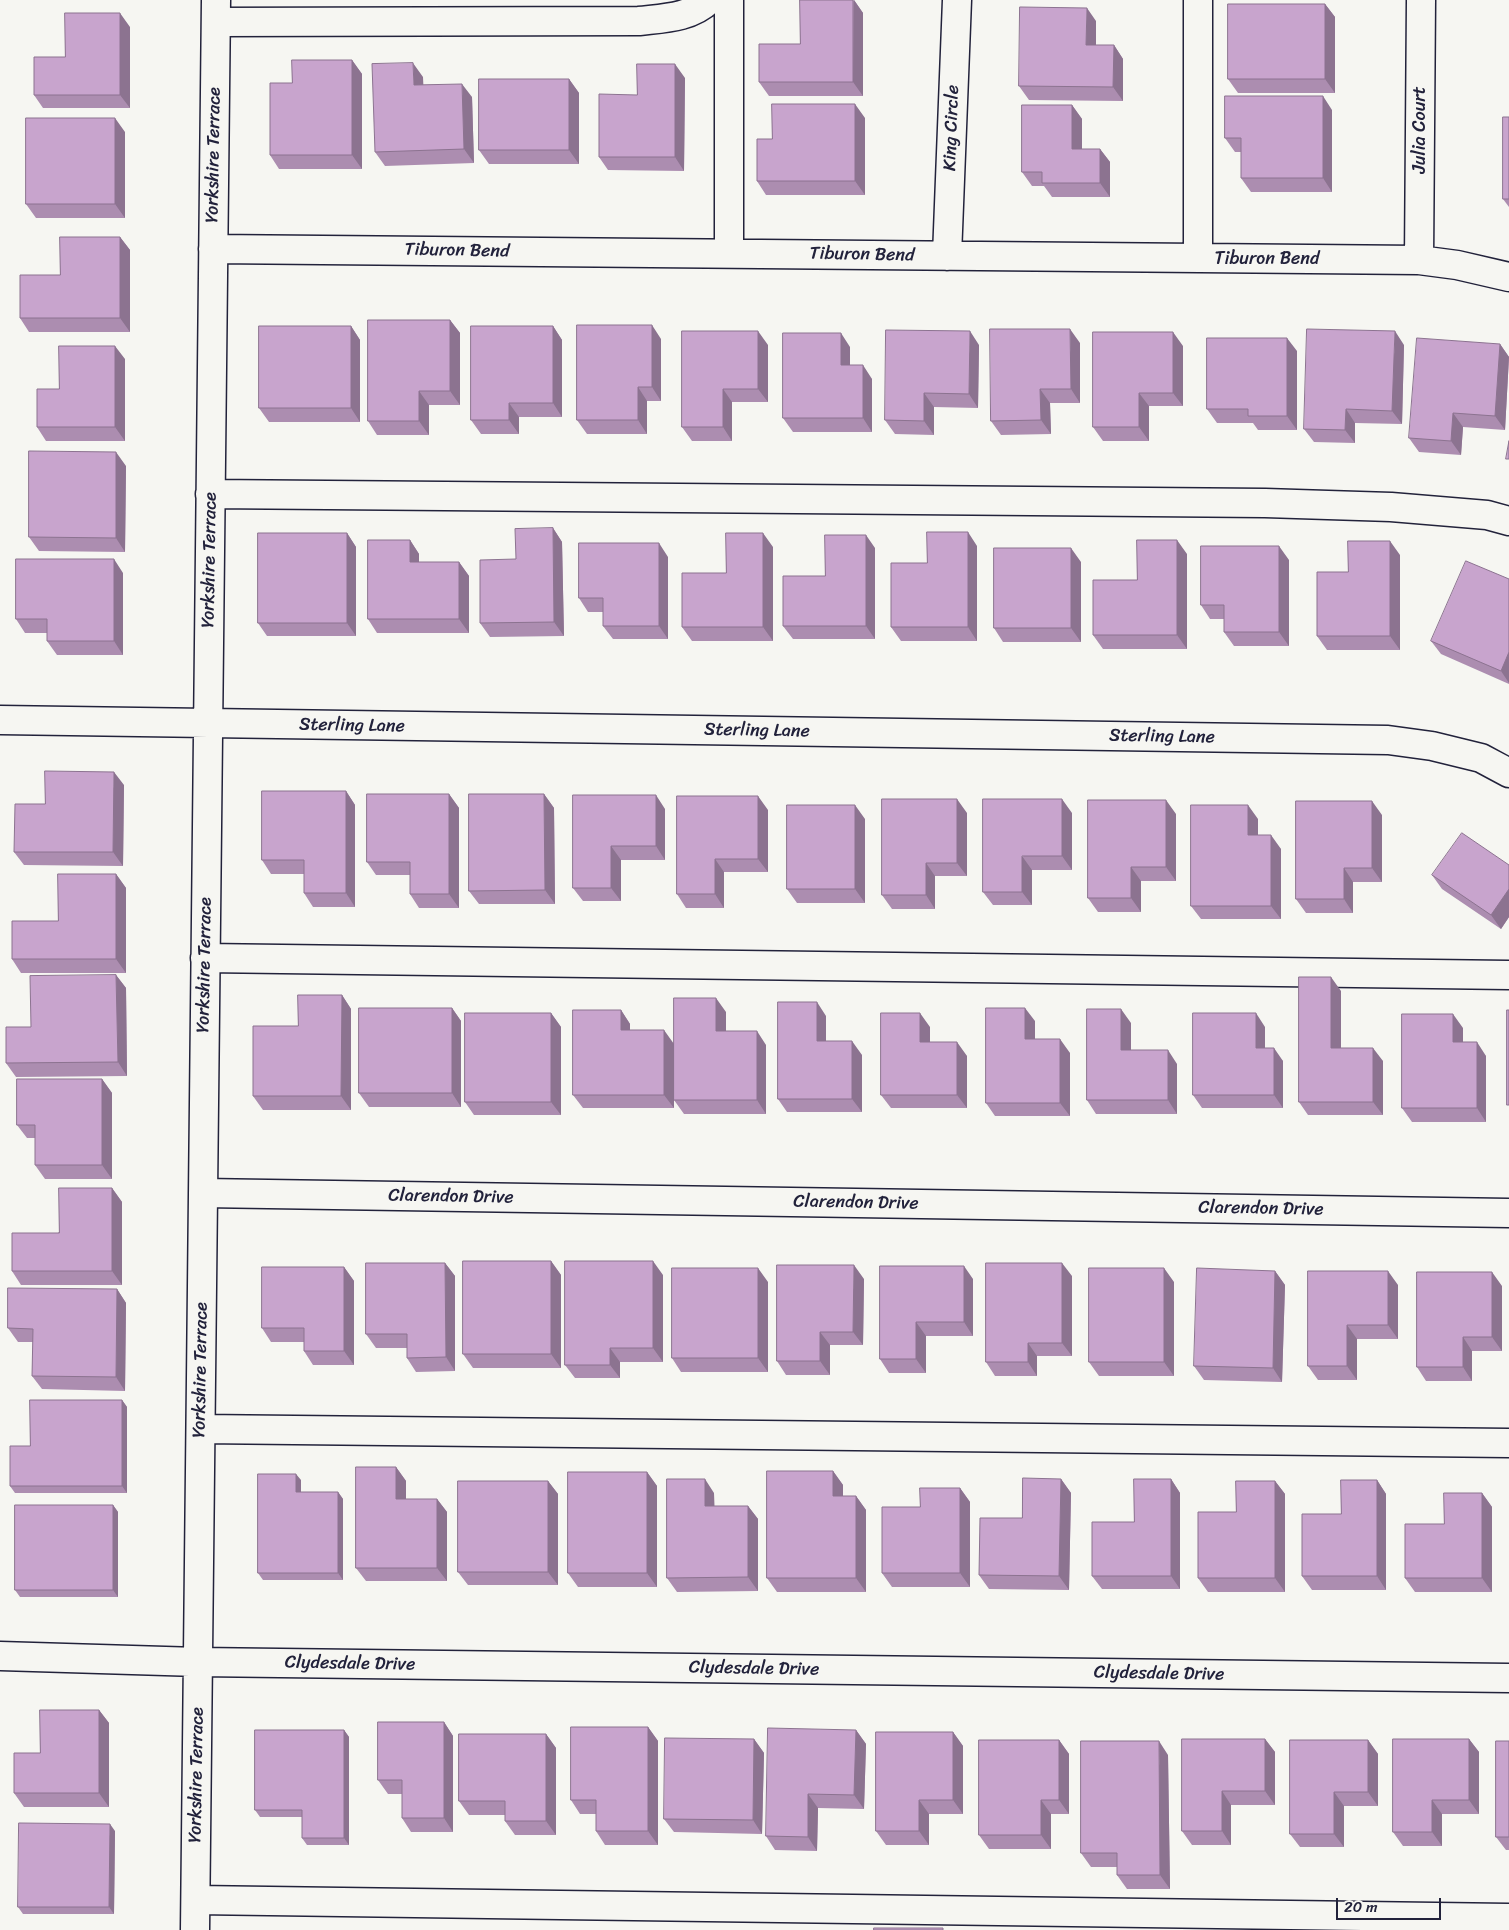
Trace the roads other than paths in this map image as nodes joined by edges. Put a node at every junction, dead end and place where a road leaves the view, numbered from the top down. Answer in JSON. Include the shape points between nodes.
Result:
{"nodes":[{"id":1,"x":709,"y":0,"type":"edge"},
{"id":2,"x":729,"y":0,"type":"edge"},
{"id":3,"x":958,"y":0,"type":"edge"},
{"id":4,"x":1198,"y":0,"type":"edge"},
{"id":5,"x":1421,"y":0,"type":"edge"},
{"id":6,"x":216,"y":11,"type":"edge"},
{"id":7,"x":213,"y":249,"type":"junction"},
{"id":8,"x":729,"y":253,"type":"junction"},
{"id":9,"x":947,"y":256,"type":"junction"},
{"id":10,"x":1198,"y":258,"type":"junction"},
{"id":11,"x":1419,"y":260,"type":"junction"},
{"id":12,"x":1509,"y":277,"type":"edge"},
{"id":13,"x":210,"y":494,"type":"junction"},
{"id":14,"x":1509,"y":521,"type":"edge"},
{"id":15,"x":0,"y":720,"type":"edge"},
{"id":16,"x":208,"y":724,"type":"junction"},
{"id":17,"x":1509,"y":773,"type":"edge"},
{"id":18,"x":206,"y":958,"type":"junction"},
{"id":19,"x":1509,"y":975,"type":"edge"},
{"id":20,"x":203,"y":1193,"type":"junction"},
{"id":21,"x":1509,"y":1212,"type":"edge"},
{"id":22,"x":201,"y":1429,"type":"junction"},
{"id":23,"x":1509,"y":1443,"type":"edge"},
{"id":24,"x":0,"y":1656,"type":"edge"},
{"id":25,"x":198,"y":1662,"type":"junction"},
{"id":26,"x":1509,"y":1678,"type":"edge"},
{"id":27,"x":196,"y":1900,"type":"junction"},
{"id":28,"x":1509,"y":1918,"type":"edge"},
{"id":29,"x":195,"y":1930,"type":"edge"}],
"edges":[{"from":1,"to":6,"type":"street","via":[[678,17],[640,21],[266,23]]},
{"from":2,"to":8,"type":"street"},
{"from":3,"to":9,"type":"street","name":"King Circle"},
{"from":4,"to":10,"type":"street"},
{"from":5,"to":11,"type":"street","name":"Julia Court"},
{"from":6,"to":7,"type":"street","name":"Yorkshire Terrace"},
{"from":7,"to":8,"type":"street","name":"Tiburon Bend"},
{"from":7,"to":13,"type":"street","name":"Yorkshire Terrace"},
{"from":8,"to":9,"type":"street","name":"Tiburon Bend"},
{"from":9,"to":10,"type":"street","name":"Tiburon Bend"},
{"from":10,"to":11,"type":"street","name":"Tiburon Bend"},
{"from":11,"to":12,"type":"street","name":"Tiburon Bend"},
{"from":13,"to":14,"type":"street","via":[[1265,503],[1391,507],[1487,515]]},
{"from":13,"to":16,"type":"street","name":"Yorkshire Terrace"},
{"from":15,"to":16,"type":"street","name":"Sterling Lane"},
{"from":16,"to":17,"type":"street","name":"Sterling Lane","via":[[1388,740],[1481,758]]},
{"from":16,"to":18,"type":"street","name":"Yorkshire Terrace"},
{"from":18,"to":19,"type":"street"},
{"from":18,"to":20,"type":"street","name":"Yorkshire Terrace"},
{"from":20,"to":21,"type":"street","name":"Clarendon Drive"},
{"from":20,"to":22,"type":"street","name":"Yorkshire Terrace"},
{"from":22,"to":23,"type":"street"},
{"from":22,"to":25,"type":"street","name":"Yorkshire Terrace"},
{"from":24,"to":25,"type":"street","name":"Clydesdale Drive"},
{"from":25,"to":26,"type":"street","name":"Clydesdale Drive"},
{"from":25,"to":27,"type":"street","name":"Yorkshire Terrace"},
{"from":27,"to":28,"type":"street"},
{"from":27,"to":29,"type":"street","name":"Yorkshire Terrace"}]}
